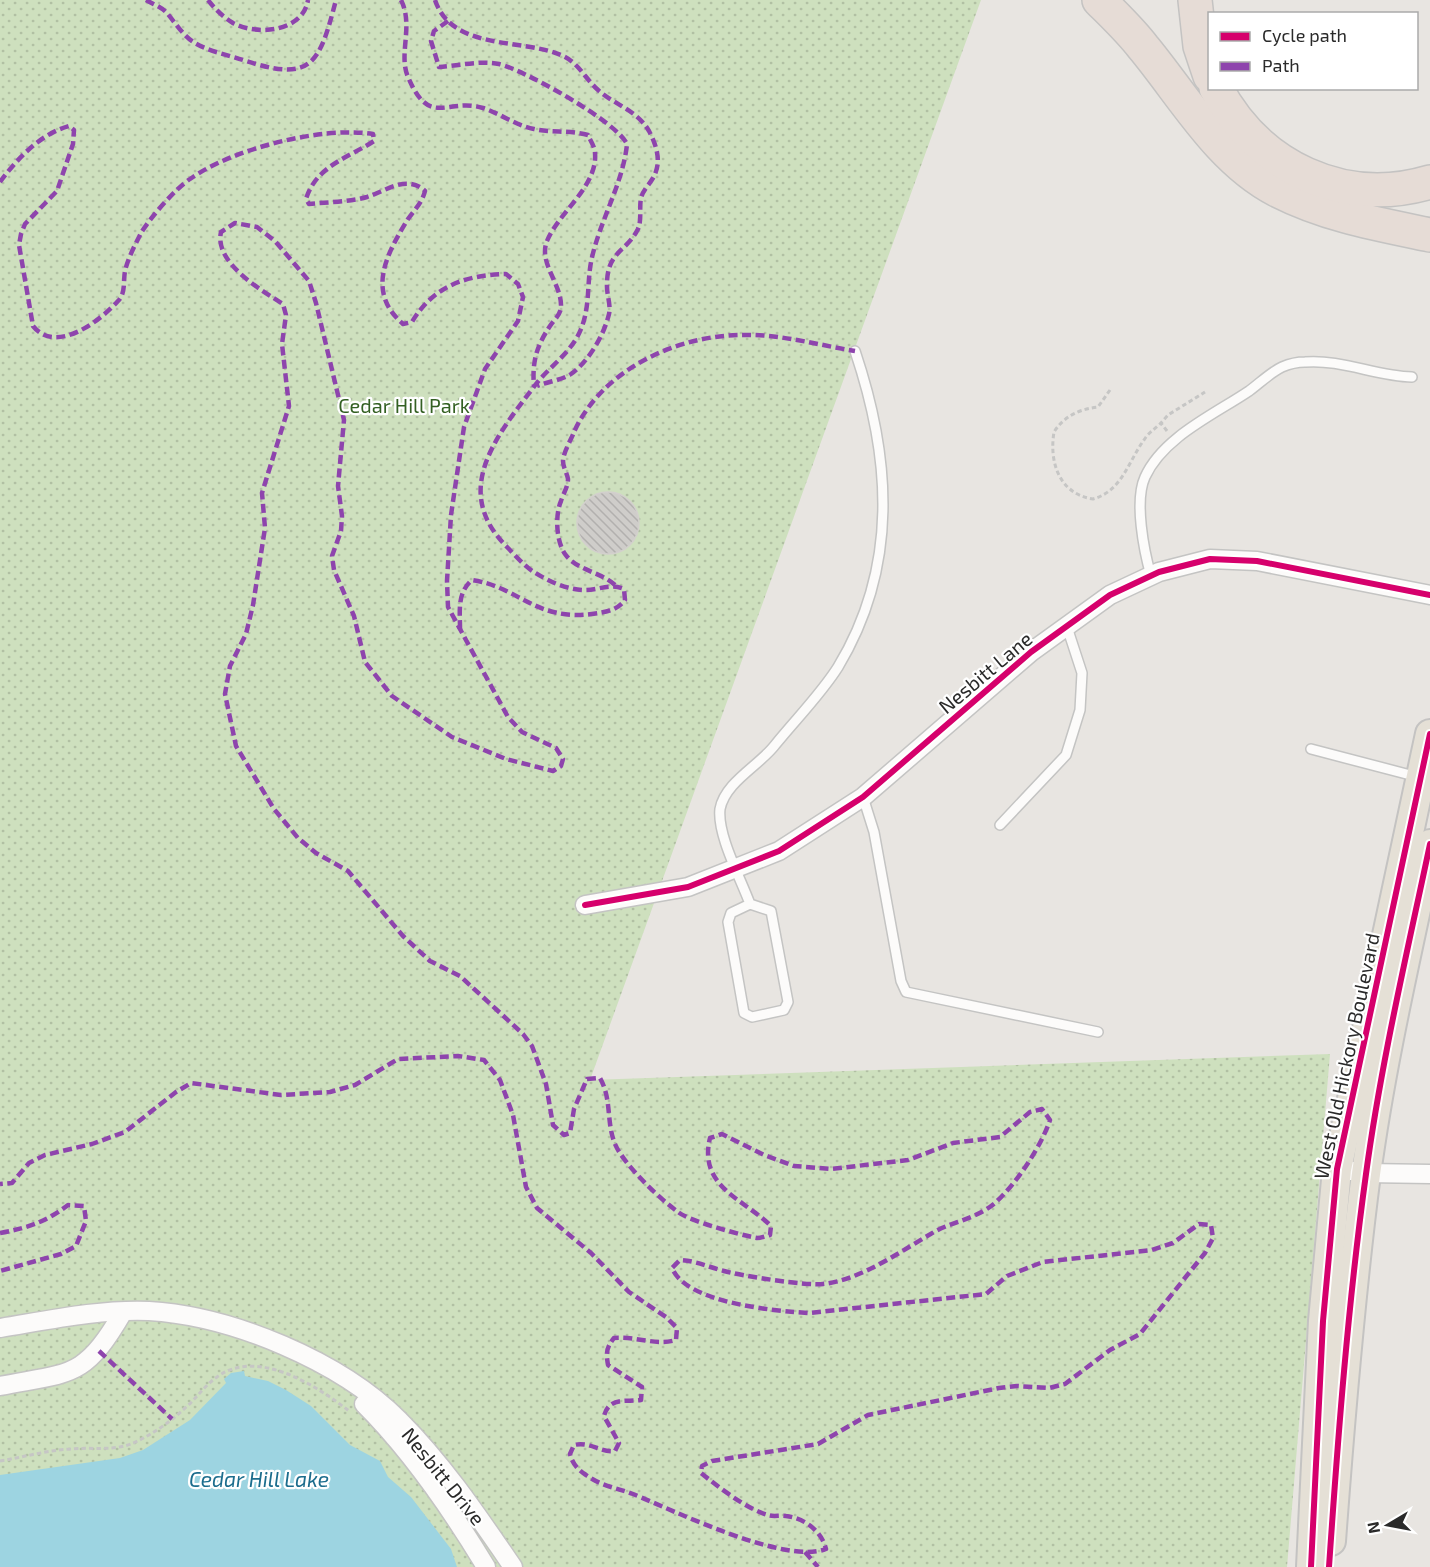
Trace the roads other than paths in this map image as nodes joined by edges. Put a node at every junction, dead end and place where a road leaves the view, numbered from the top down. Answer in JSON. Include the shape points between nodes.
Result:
{"nodes":[{"id":1,"x":1099,"y":0,"type":"edge"},
{"id":2,"x":1196,"y":0,"type":"edge"},
{"id":3,"x":1208,"y":73,"type":"edge"},
{"id":4,"x":1217,"y":90,"type":"edge"},
{"id":5,"x":1430,"y":182,"type":"edge"},
{"id":6,"x":1333,"y":184,"type":"junction"},
{"id":7,"x":1430,"y":206,"type":"edge"},
{"id":8,"x":1430,"y":235,"type":"edge"},
{"id":9,"x":855,"y":351,"type":"dead end"},
{"id":10,"x":1412,"y":377,"type":"dead end"},
{"id":11,"x":1151,"y":576,"type":"junction"},
{"id":12,"x":1430,"y":595,"type":"edge"},
{"id":13,"x":1067,"y":627,"type":"junction"},
{"id":14,"x":1430,"y":734,"type":"edge"},
{"id":15,"x":1311,"y":749,"type":"dead end"},
{"id":16,"x":1421,"y":778,"type":"junction"},
{"id":17,"x":863,"y":797,"type":"junction"},
{"id":18,"x":1000,"y":825,"type":"dead end"},
{"id":19,"x":1430,"y":844,"type":"edge"},
{"id":20,"x":737,"y":868,"type":"junction"},
{"id":21,"x":750,"y":904,"type":"junction"},
{"id":22,"x":585,"y":906,"type":"dead end"},
{"id":23,"x":1388,"y":990,"type":"junction"},
{"id":24,"x":1098,"y":1032,"type":"dead end"},
{"id":25,"x":1376,"y":1047,"type":"junction"},
{"id":26,"x":1337,"y":1168,"type":"junction"},
{"id":27,"x":1366,"y":1173,"type":"junction"},
{"id":28,"x":1430,"y":1174,"type":"edge"},
{"id":29,"x":123,"y":1312,"type":"junction"},
{"id":30,"x":0,"y":1328,"type":"edge"},
{"id":31,"x":304,"y":1356,"type":"junction"},
{"id":32,"x":0,"y":1386,"type":"edge"},
{"id":33,"x":1323,"y":1517,"type":"junction"},
{"id":34,"x":486,"y":1567,"type":"edge"},
{"id":35,"x":513,"y":1567,"type":"edge"},
{"id":36,"x":1311,"y":1567,"type":"edge"},
{"id":37,"x":1329,"y":1567,"type":"edge"}],
"edges":[{"from":1,"to":8,"type":"highway","via":[[1249,171],[1275,189],[1330,214]]},
{"from":2,"to":3,"type":"highway","via":[[1200,46]]},
{"from":4,"to":6,"type":"highway","via":[[1243,129],[1272,156],[1299,173]]},
{"from":5,"to":6,"type":"highway","via":[[1377,190]]},
{"from":6,"to":7,"type":"highway"},
{"from":9,"to":20,"type":"lane","via":[[877,426],[883,472],[883,531],[875,580],[837,668],[770,752],[726,795],[720,821]]},
{"from":10,"to":11,"type":"lane","via":[[1390,377],[1327,363],[1284,366],[1175,442],[1144,478],[1143,546]]},
{"from":11,"to":12,"type":"street","name":"Nesbitt Lane","via":[[1210,559],[1257,561]]},
{"from":11,"to":13,"type":"street","name":"Nesbitt Lane","via":[[1110,595]]},
{"from":13,"to":17,"type":"street","name":"Nesbitt Lane","via":[[1031,652]]},
{"from":13,"to":18,"type":"lane","via":[[1082,673],[1080,710],[1066,755]]},
{"from":14,"to":16,"type":"main road","name":"West Old Hickory Boulevard"},
{"from":15,"to":16,"type":"lane"},
{"from":16,"to":23,"type":"main road","name":"West Old Hickory Boulevard"},
{"from":17,"to":20,"type":"street","name":"Nesbitt Lane","via":[[778,851]]},
{"from":17,"to":24,"type":"lane","via":[[874,832],[906,992]]},
{"from":19,"to":23,"type":"main road","name":"West Old Hickory Boulevard"},
{"from":20,"to":21,"type":"lane"},
{"from":20,"to":22,"type":"street","name":"Nesbitt Lane","via":[[688,887]]},
{"from":21,"to":21,"type":"lane","via":[[731,913],[728,922],[744,1013],[752,1017],[784,1010],[788,1002],[771,911]]},
{"from":23,"to":25,"type":"main road","name":"West Old Hickory Boulevard"},
{"from":25,"to":26,"type":"main road","name":"West Old Hickory Boulevard"},
{"from":25,"to":27,"type":"main road","name":"West Old Hickory Boulevard"},
{"from":26,"to":27,"type":"street"},
{"from":26,"to":33,"type":"main road","name":"West Old Hickory Boulevard","via":[[1323,1321]]},
{"from":27,"to":28,"type":"street"},
{"from":27,"to":33,"type":"main road","name":"West Old Hickory Boulevard","via":[[1340,1418]]},
{"from":29,"to":30,"type":"street","name":"Nesbitt Drive"},
{"from":29,"to":31,"type":"street","name":"Nesbitt Drive","via":[[149,1311],[225,1324]]},
{"from":29,"to":32,"type":"street","via":[[99,1351],[73,1372]]},
{"from":31,"to":34,"type":"street","name":"Nesbitt Drive","via":[[393,1434],[432,1484]]},
{"from":31,"to":35,"type":"street","name":"Nesbitt Drive","via":[[348,1381],[397,1418],[454,1483]]},
{"from":33,"to":36,"type":"main road","name":"West Old Hickory Boulevard"},
{"from":33,"to":37,"type":"main road","name":"West Old Hickory Boulevard"}]}
